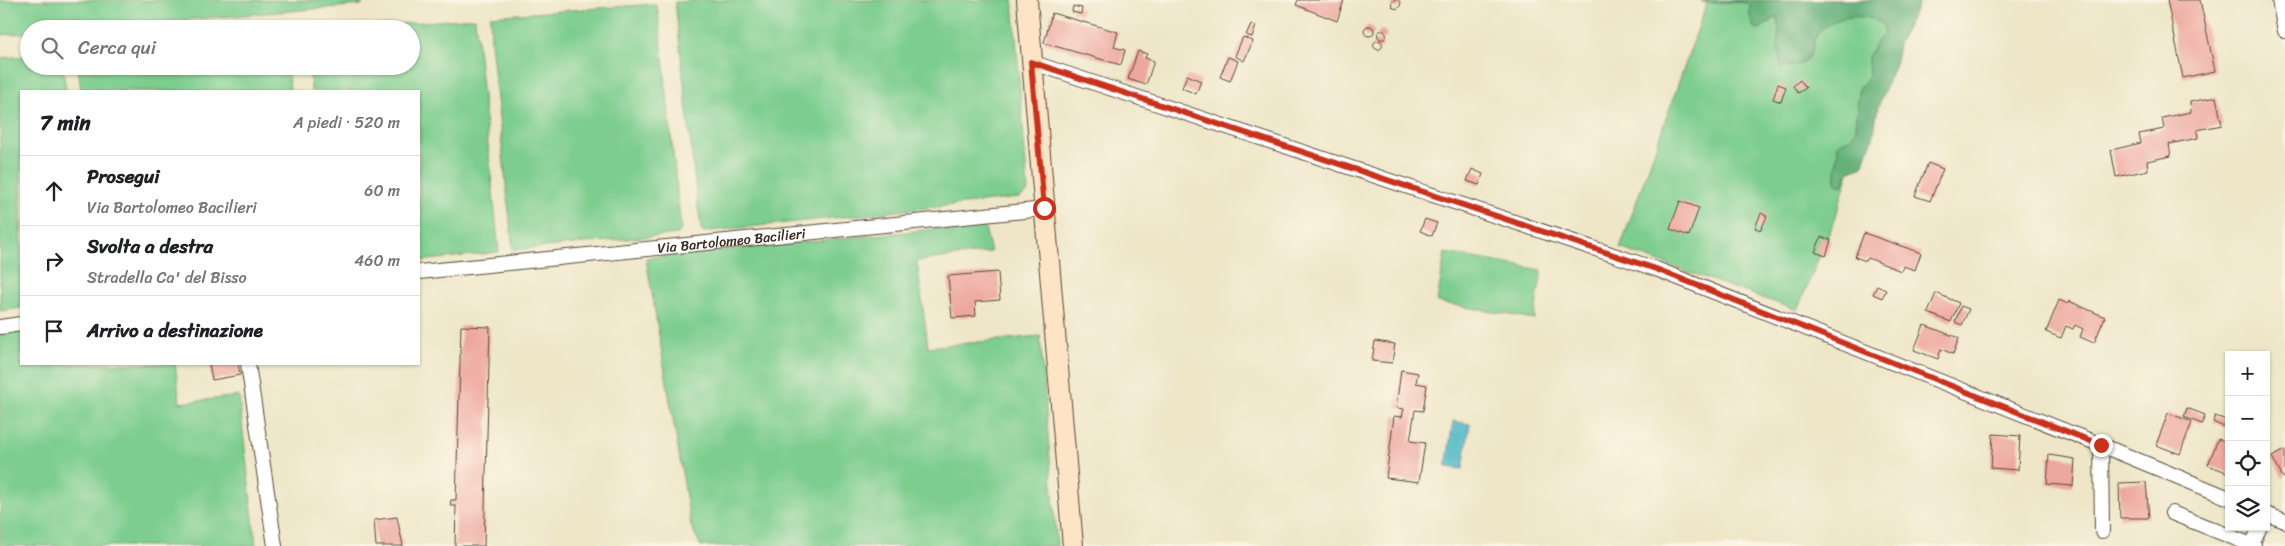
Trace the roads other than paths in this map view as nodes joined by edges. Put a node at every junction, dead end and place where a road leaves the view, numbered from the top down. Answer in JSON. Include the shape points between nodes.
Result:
{"nodes":[{"id":1,"x":1027,"y":0,"type":"edge"},
{"id":2,"x":2279,"y":0,"type":"edge"},
{"id":3,"x":2285,"y":31,"type":"edge"},
{"id":4,"x":1031,"y":62,"type":"junction"},
{"id":5,"x":1044,"y":208,"type":"junction"},
{"id":6,"x":420,"y":272,"type":"edge"},
{"id":7,"x":20,"y":324,"type":"edge"},
{"id":8,"x":0,"y":326,"type":"edge"},
{"id":9,"x":248,"y":365,"type":"edge"},
{"id":10,"x":2101,"y":445,"type":"junction"},
{"id":11,"x":2225,"y":496,"type":"edge"},
{"id":12,"x":2172,"y":513,"type":"dead end"},
{"id":13,"x":2270,"y":515,"type":"edge"},
{"id":14,"x":2285,"y":521,"type":"edge"},
{"id":15,"x":2102,"y":531,"type":"dead end"},
{"id":16,"x":2259,"y":531,"type":"edge"},
{"id":17,"x":275,"y":546,"type":"edge"},
{"id":18,"x":1074,"y":546,"type":"edge"},
{"id":19,"x":2253,"y":546,"type":"edge"}],
"edges":[{"from":1,"to":4,"type":"street"},
{"from":2,"to":3,"type":"street"},
{"from":4,"to":5,"type":"street"},
{"from":4,"to":10,"type":"street","via":[[1656,269]]},
{"from":5,"to":6,"type":"street","name":"Via Bartolomeo Bacilieri"},
{"from":5,"to":18,"type":"street"},
{"from":7,"to":8,"type":"street"},
{"from":9,"to":17,"type":"street"},
{"from":10,"to":11,"type":"street"},
{"from":10,"to":15,"type":"street"},
{"from":12,"to":19,"type":"street"},
{"from":13,"to":14,"type":"street"},
{"from":16,"to":19,"type":"street"}]}
